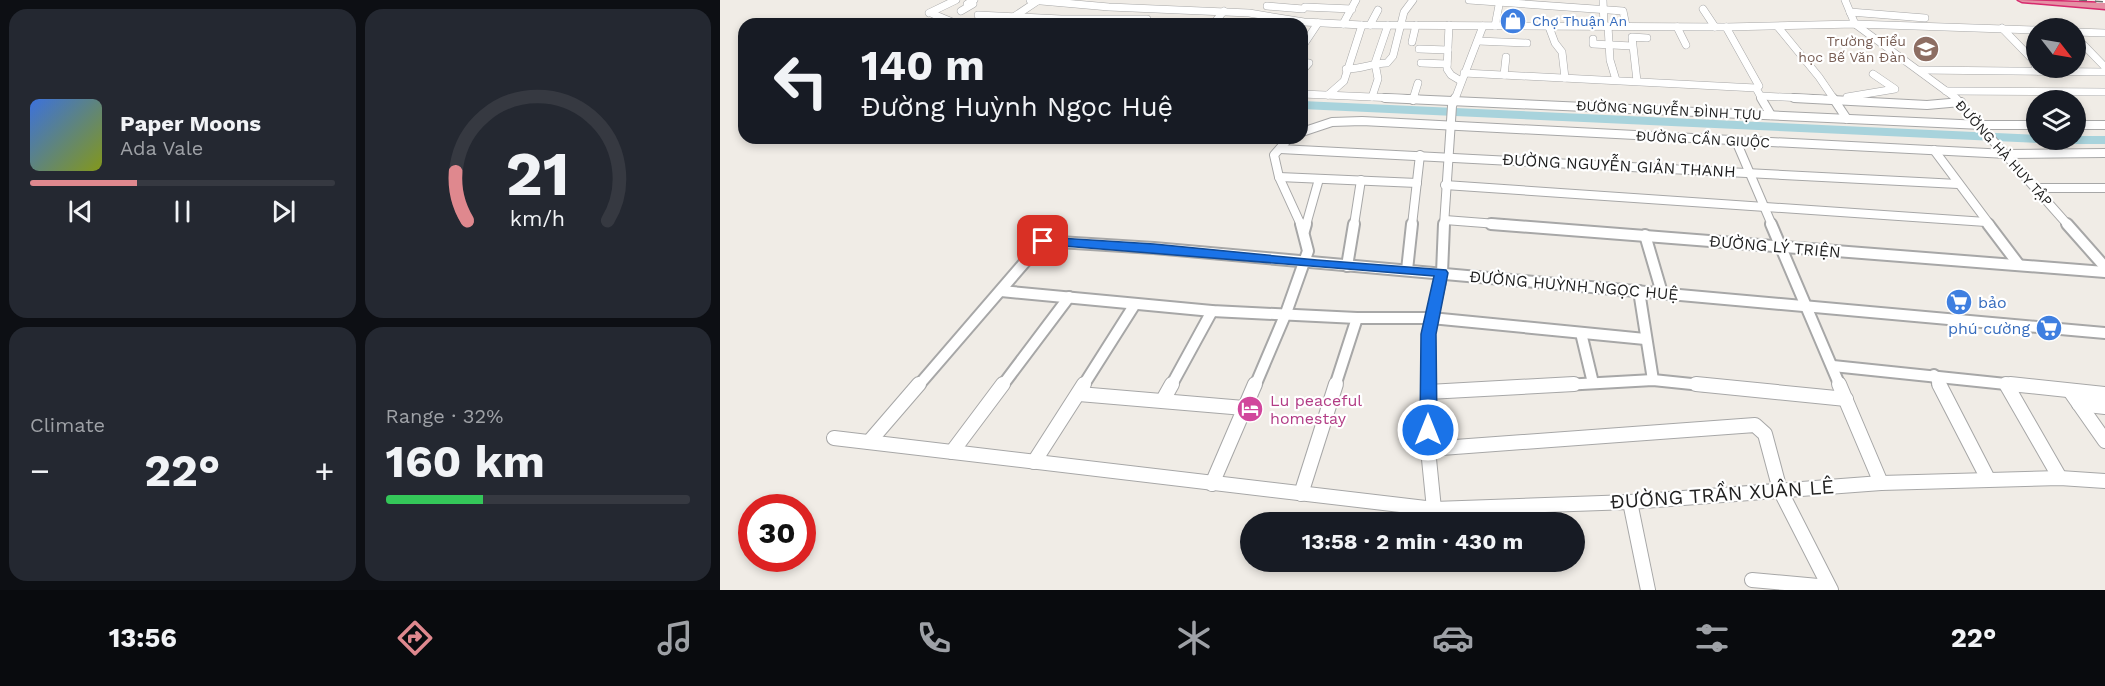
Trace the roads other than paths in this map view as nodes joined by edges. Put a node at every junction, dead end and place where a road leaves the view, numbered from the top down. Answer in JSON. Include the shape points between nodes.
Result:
{"nodes":[{"id":1,"x":956,"y":0,"type":"edge"},
{"id":2,"x":974,"y":0,"type":"edge"},
{"id":3,"x":1030,"y":0,"type":"edge"},
{"id":4,"x":1038,"y":0,"type":"edge"},
{"id":5,"x":1296,"y":0,"type":"edge"},
{"id":6,"x":1312,"y":0,"type":"edge"},
{"id":7,"x":1356,"y":0,"type":"edge"},
{"id":8,"x":1413,"y":0,"type":"edge"},
{"id":9,"x":1470,"y":0,"type":"edge"},
{"id":10,"x":1603,"y":0,"type":"edge"},
{"id":11,"x":1845,"y":0,"type":"edge"},
{"id":12,"x":2022,"y":0,"type":"edge"},
{"id":13,"x":2058,"y":0,"type":"edge"},
{"id":14,"x":1500,"y":1,"type":"edge"},
{"id":15,"x":1556,"y":3,"type":"edge"},
{"id":16,"x":2102,"y":3,"type":"edge"},
{"id":17,"x":1267,"y":6,"type":"dead end"},
{"id":18,"x":1291,"y":6,"type":"junction"},
{"id":19,"x":1167,"y":8,"type":"junction"},
{"id":20,"x":1304,"y":8,"type":"junction"},
{"id":21,"x":1586,"y":8,"type":"junction"},
{"id":22,"x":1352,"y":9,"type":"junction"},
{"id":23,"x":1702,"y":9,"type":"dead end"},
{"id":24,"x":1191,"y":10,"type":"junction"},
{"id":25,"x":1378,"y":10,"type":"dead end"},
{"id":26,"x":1603,"y":10,"type":"junction"},
{"id":27,"x":961,"y":11,"type":"dead end"},
{"id":28,"x":1224,"y":11,"type":"junction"},
{"id":29,"x":1850,"y":12,"type":"junction"},
{"id":30,"x":978,"y":15,"type":"dead end"},
{"id":31,"x":1760,"y":16,"type":"dead end"},
{"id":32,"x":994,"y":17,"type":"joint"},
{"id":33,"x":943,"y":18,"type":"edge"},
{"id":34,"x":1012,"y":18,"type":"joint"},
{"id":35,"x":1150,"y":18,"type":"edge"},
{"id":36,"x":1184,"y":18,"type":"edge"},
{"id":37,"x":1219,"y":18,"type":"edge"},
{"id":38,"x":1266,"y":18,"type":"edge"},
{"id":39,"x":1294,"y":18,"type":"edge"},
{"id":40,"x":1925,"y":18,"type":"dead end"},
{"id":41,"x":1308,"y":23,"type":"edge"},
{"id":42,"x":1318,"y":23,"type":"junction"},
{"id":43,"x":1343,"y":24,"type":"junction"},
{"id":44,"x":1856,"y":24,"type":"junction"},
{"id":45,"x":1362,"y":25,"type":"junction"},
{"id":46,"x":1370,"y":25,"type":"junction"},
{"id":47,"x":1388,"y":25,"type":"junction"},
{"id":48,"x":1399,"y":25,"type":"junction"},
{"id":49,"x":1416,"y":25,"type":"junction"},
{"id":50,"x":1449,"y":26,"type":"junction"},
{"id":51,"x":1484,"y":26,"type":"junction"},
{"id":52,"x":1495,"y":26,"type":"junction"},
{"id":53,"x":1588,"y":26,"type":"junction"},
{"id":54,"x":1606,"y":26,"type":"junction"},
{"id":55,"x":1551,"y":27,"type":"junction"},
{"id":56,"x":1626,"y":27,"type":"junction"},
{"id":57,"x":1677,"y":27,"type":"junction"},
{"id":58,"x":1715,"y":27,"type":"junction"},
{"id":59,"x":1726,"y":27,"type":"junction"},
{"id":60,"x":1768,"y":27,"type":"junction"},
{"id":61,"x":1778,"y":27,"type":"junction"},
{"id":62,"x":2002,"y":28,"type":"junction"},
{"id":63,"x":2026,"y":29,"type":"edge"},
{"id":64,"x":2086,"y":32,"type":"edge"},
{"id":65,"x":2105,"y":33,"type":"edge"},
{"id":66,"x":1308,"y":38,"type":"edge"},
{"id":67,"x":1647,"y":38,"type":"dead end"},
{"id":68,"x":1593,"y":39,"type":"dead end"},
{"id":69,"x":1478,"y":41,"type":"junction"},
{"id":70,"x":1412,"y":42,"type":"dead end"},
{"id":71,"x":1527,"y":43,"type":"dead end"},
{"id":72,"x":1609,"y":44,"type":"junction"},
{"id":73,"x":1686,"y":45,"type":"dead end"},
{"id":74,"x":1632,"y":46,"type":"junction"},
{"id":75,"x":2086,"y":47,"type":"edge"},
{"id":76,"x":1419,"y":49,"type":"dead end"},
{"id":77,"x":1448,"y":50,"type":"junction"},
{"id":78,"x":2026,"y":53,"type":"edge"},
{"id":79,"x":1506,"y":57,"type":"dead end"},
{"id":80,"x":1376,"y":63,"type":"junction"},
{"id":81,"x":1421,"y":63,"type":"dead end"},
{"id":82,"x":1447,"y":64,"type":"junction"},
{"id":83,"x":2105,"y":67,"type":"edge"},
{"id":84,"x":1346,"y":69,"type":"junction"},
{"id":85,"x":1919,"y":70,"type":"junction"},
{"id":86,"x":1970,"y":70,"type":"junction"},
{"id":87,"x":2026,"y":71,"type":"edge"},
{"id":88,"x":2086,"y":72,"type":"edge"},
{"id":89,"x":2105,"y":72,"type":"edge"},
{"id":90,"x":1504,"y":75,"type":"junction"},
{"id":91,"x":1873,"y":75,"type":"dead end"},
{"id":92,"x":1462,"y":77,"type":"junction"},
{"id":93,"x":1979,"y":77,"type":"dead end"},
{"id":94,"x":1565,"y":78,"type":"junction"},
{"id":95,"x":1616,"y":80,"type":"junction"},
{"id":96,"x":1637,"y":81,"type":"junction"},
{"id":97,"x":1418,"y":83,"type":"dead end"},
{"id":98,"x":1988,"y":83,"type":"dead end"},
{"id":99,"x":1756,"y":88,"type":"junction"},
{"id":100,"x":1996,"y":90,"type":"junction"},
{"id":101,"x":2024,"y":90,"type":"joint"},
{"id":102,"x":1946,"y":91,"type":"junction"},
{"id":103,"x":2105,"y":92,"type":"edge"},
{"id":104,"x":1308,"y":94,"type":"edge"},
{"id":105,"x":1328,"y":95,"type":"junction"},
{"id":106,"x":1761,"y":96,"type":"junction"},
{"id":107,"x":1372,"y":97,"type":"junction"},
{"id":108,"x":1454,"y":99,"type":"junction"},
{"id":109,"x":1413,"y":100,"type":"junction"},
{"id":110,"x":1835,"y":100,"type":"junction"},
{"id":111,"x":1846,"y":101,"type":"junction"},
{"id":112,"x":1961,"y":102,"type":"junction"},
{"id":113,"x":1771,"y":116,"type":"junction"},
{"id":114,"x":1452,"y":118,"type":"junction"},
{"id":115,"x":1847,"y":119,"type":"junction"},
{"id":116,"x":1982,"y":125,"type":"junction"},
{"id":117,"x":2026,"y":125,"type":"edge"},
{"id":118,"x":2086,"y":125,"type":"edge"},
{"id":119,"x":2105,"y":125,"type":"edge"},
{"id":120,"x":1308,"y":130,"type":"edge"},
{"id":121,"x":1736,"y":141,"type":"junction"},
{"id":122,"x":1282,"y":144,"type":"edge"},
{"id":123,"x":1280,"y":149,"type":"junction"},
{"id":124,"x":1934,"y":150,"type":"junction"},
{"id":125,"x":2003,"y":150,"type":"junction"},
{"id":126,"x":1420,"y":155,"type":"junction"},
{"id":127,"x":2102,"y":155,"type":"edge"},
{"id":128,"x":1448,"y":156,"type":"junction"},
{"id":129,"x":1749,"y":171,"type":"junction"},
{"id":130,"x":1280,"y":177,"type":"junction"},
{"id":131,"x":1318,"y":179,"type":"junction"},
{"id":132,"x":1360,"y":180,"type":"junction"},
{"id":133,"x":1417,"y":183,"type":"junction"},
{"id":134,"x":1958,"y":184,"type":"junction"},
{"id":135,"x":1445,"y":185,"type":"junction"},
{"id":136,"x":2037,"y":188,"type":"junction"},
{"id":137,"x":2103,"y":190,"type":"edge"},
{"id":138,"x":1765,"y":207,"type":"junction"},
{"id":139,"x":1444,"y":220,"type":"junction"},
{"id":140,"x":1986,"y":222,"type":"junction"},
{"id":141,"x":1304,"y":231,"type":"junction"},
{"id":142,"x":1645,"y":235,"type":"junction"},
{"id":143,"x":1781,"y":247,"type":"junction"},
{"id":144,"x":1303,"y":263,"type":"junction"},
{"id":145,"x":2019,"y":265,"type":"junction"},
{"id":146,"x":1347,"y":266,"type":"junction"},
{"id":147,"x":2105,"y":267,"type":"edge"},
{"id":148,"x":1407,"y":270,"type":"junction"},
{"id":149,"x":2105,"y":272,"type":"edge"},
{"id":150,"x":1442,"y":273,"type":"junction"},
{"id":151,"x":1001,"y":291,"type":"junction"},
{"id":152,"x":1639,"y":291,"type":"junction"},
{"id":153,"x":1662,"y":293,"type":"junction"},
{"id":154,"x":1069,"y":297,"type":"junction"},
{"id":155,"x":1135,"y":304,"type":"junction"},
{"id":156,"x":1808,"y":307,"type":"junction"},
{"id":157,"x":1212,"y":311,"type":"junction"},
{"id":158,"x":1286,"y":313,"type":"junction"},
{"id":159,"x":1357,"y":318,"type":"junction"},
{"id":160,"x":1431,"y":318,"type":"junction"},
{"id":161,"x":1581,"y":333,"type":"junction"},
{"id":162,"x":2105,"y":333,"type":"edge"},
{"id":163,"x":1645,"y":339,"type":"junction"},
{"id":164,"x":1833,"y":366,"type":"junction"},
{"id":165,"x":1934,"y":375,"type":"junction"},
{"id":166,"x":1653,"y":380,"type":"junction"},
{"id":167,"x":1593,"y":383,"type":"junction"},
{"id":168,"x":2006,"y":384,"type":"junction"},
{"id":169,"x":2070,"y":391,"type":"junction"},
{"id":170,"x":1428,"y":392,"type":"junction"},
{"id":171,"x":1079,"y":394,"type":"junction"},
{"id":172,"x":2105,"y":394,"type":"edge"},
{"id":173,"x":1846,"y":399,"type":"junction"},
{"id":174,"x":1163,"y":400,"type":"junction"},
{"id":175,"x":2079,"y":404,"type":"junction"},
{"id":176,"x":2105,"y":407,"type":"edge"},
{"id":177,"x":1244,"y":408,"type":"junction"},
{"id":178,"x":834,"y":438,"type":"dead end"},
{"id":179,"x":2105,"y":441,"type":"edge"},
{"id":180,"x":868,"y":442,"type":"junction"},
{"id":181,"x":1428,"y":449,"type":"junction"},
{"id":182,"x":952,"y":452,"type":"junction"},
{"id":183,"x":1034,"y":462,"type":"junction"},
{"id":184,"x":2060,"y":478,"type":"junction"},
{"id":185,"x":1988,"y":479,"type":"junction"},
{"id":186,"x":2105,"y":481,"type":"edge"},
{"id":187,"x":1881,"y":483,"type":"junction"},
{"id":188,"x":1212,"y":484,"type":"junction"},
{"id":189,"x":1780,"y":490,"type":"junction"},
{"id":190,"x":1300,"y":494,"type":"junction"},
{"id":191,"x":1630,"y":502,"type":"junction"},
{"id":192,"x":1434,"y":510,"type":"junction"},
{"id":193,"x":1752,"y":580,"type":"dead end"},
{"id":194,"x":1830,"y":589,"type":"edge"},
{"id":195,"x":1648,"y":590,"type":"edge"}],
"edges":[{"from":1,"to":33,"type":"street","via":[[931,13]]},
{"from":2,"to":27,"type":"street"},
{"from":3,"to":4,"type":"street"},
{"from":4,"to":19,"type":"street"},
{"from":4,"to":34,"type":"street"},
{"from":5,"to":18,"type":"street"},
{"from":6,"to":20,"type":"street"},
{"from":7,"to":22,"type":"street"},
{"from":8,"to":48,"type":"street"},
{"from":9,"to":14,"type":"street"},
{"from":10,"to":26,"type":"street"},
{"from":11,"to":29,"type":"street","name":"ĐƯỜNG HÀ HUY TẬP"},
{"from":12,"to":16,"type":"highway"},
{"from":13,"to":16,"type":"highway"},
{"from":14,"to":15,"type":"street"},
{"from":14,"to":52,"type":"street"},
{"from":15,"to":21,"type":"street"},
{"from":15,"to":55,"type":"street"},
{"from":17,"to":18,"type":"street"},
{"from":18,"to":20,"type":"street"},
{"from":19,"to":24,"type":"street"},
{"from":19,"to":35,"type":"street"},
{"from":20,"to":22,"type":"street"},
{"from":20,"to":39,"type":"street"},
{"from":21,"to":26,"type":"street"},
{"from":21,"to":53,"type":"street"},
{"from":22,"to":43,"type":"street"},
{"from":23,"to":58,"type":"street"},
{"from":24,"to":28,"type":"street"},
{"from":24,"to":36,"type":"street"},
{"from":25,"to":46,"type":"street"},
{"from":26,"to":54,"type":"street"},
{"from":26,"to":56,"type":"street","via":[[1623,11]]},
{"from":28,"to":37,"type":"street"},
{"from":28,"to":38,"type":"street"},
{"from":29,"to":40,"type":"street"},
{"from":29,"to":44,"type":"street","name":"ĐƯỜNG HÀ HUY TẬP"},
{"from":30,"to":32,"type":"street"},
{"from":31,"to":60,"type":"street"},
{"from":32,"to":34,"type":"street"},
{"from":41,"to":42,"type":"street"},
{"from":42,"to":43,"type":"street"},
{"from":42,"to":66,"type":"street"},
{"from":43,"to":45,"type":"street"},
{"from":44,"to":61,"type":"street"},
{"from":44,"to":62,"type":"street"},
{"from":44,"to":85,"type":"street","name":"ĐƯỜNG HÀ HUY TẬP"},
{"from":45,"to":46,"type":"street"},
{"from":45,"to":84,"type":"street"},
{"from":46,"to":47,"type":"street"},
{"from":47,"to":48,"type":"street"},
{"from":47,"to":80,"type":"street"},
{"from":48,"to":49,"type":"street"},
{"from":48,"to":80,"type":"street","via":[[1393,56],[1387,63]]},
{"from":49,"to":50,"type":"street"},
{"from":49,"to":70,"type":"street"},
{"from":50,"to":51,"type":"street"},
{"from":50,"to":77,"type":"street"},
{"from":51,"to":52,"type":"street"},
{"from":51,"to":69,"type":"street"},
{"from":52,"to":55,"type":"street"},
{"from":53,"to":54,"type":"street"},
{"from":53,"to":55,"type":"street"},
{"from":54,"to":56,"type":"street"},
{"from":54,"to":72,"type":"street"},
{"from":55,"to":94,"type":"street","via":[[1562,52]]},
{"from":56,"to":57,"type":"street"},
{"from":57,"to":58,"type":"street"},
{"from":57,"to":73,"type":"street"},
{"from":58,"to":59,"type":"street"},
{"from":59,"to":60,"type":"street"},
{"from":59,"to":99,"type":"street","via":[[1759,86]]},
{"from":60,"to":61,"type":"street"},
{"from":61,"to":110,"type":"street"},
{"from":62,"to":63,"type":"street"},
{"from":62,"to":78,"type":"street"},
{"from":64,"to":65,"type":"street"},
{"from":67,"to":74,"type":"street","via":[[1632,37]]},
{"from":68,"to":72,"type":"street","via":[[1593,44]]},
{"from":69,"to":71,"type":"street"},
{"from":69,"to":92,"type":"street"},
{"from":72,"to":74,"type":"street"},
{"from":72,"to":95,"type":"street"},
{"from":74,"to":96,"type":"street"},
{"from":75,"to":83,"type":"street"},
{"from":76,"to":77,"type":"street"},
{"from":77,"to":82,"type":"street"},
{"from":79,"to":90,"type":"street"},
{"from":80,"to":84,"type":"street","via":[[1365,69]]},
{"from":80,"to":107,"type":"street","via":[[1378,79]]},
{"from":81,"to":82,"type":"street"},
{"from":82,"to":92,"type":"street","via":[[1448,72]]},
{"from":84,"to":105,"type":"street","via":[[1344,81]]},
{"from":85,"to":86,"type":"street"},
{"from":85,"to":102,"type":"street","name":"ĐƯỜNG HÀ HUY TẬP"},
{"from":86,"to":87,"type":"street"},
{"from":86,"to":93,"type":"street"},
{"from":88,"to":89,"type":"street"},
{"from":90,"to":92,"type":"street"},
{"from":90,"to":94,"type":"street"},
{"from":91,"to":111,"type":"street","via":[[1895,89],[1847,97]]},
{"from":92,"to":108,"type":"street"},
{"from":94,"to":95,"type":"street"},
{"from":95,"to":96,"type":"street"},
{"from":96,"to":99,"type":"street"},
{"from":97,"to":109,"type":"street"},
{"from":98,"to":100,"type":"street"},
{"from":99,"to":106,"type":"street"},
{"from":100,"to":101,"type":"street"},
{"from":100,"to":102,"type":"street"},
{"from":101,"to":103,"type":"street"},
{"from":102,"to":112,"type":"street","name":"ĐƯỜNG HÀ HUY TẬP"},
{"from":104,"to":105,"type":"street","name":"ĐƯỜNG NGUYỄN ĐÌNH TỰU"},
{"from":105,"to":107,"type":"street","name":"ĐƯỜNG NGUYỄN ĐÌNH TỰU"},
{"from":106,"to":110,"type":"street"},
{"from":106,"to":113,"type":"street"},
{"from":107,"to":109,"type":"street","name":"ĐƯỜNG NGUYỄN ĐÌNH TỰU"},
{"from":108,"to":109,"type":"street","name":"ĐƯỜNG NGUYỄN ĐÌNH TỰU"},
{"from":108,"to":113,"type":"street","name":"ĐƯỜNG NGUYỄN ĐÌNH TỰU"},
{"from":108,"to":114,"type":"street"},
{"from":110,"to":111,"type":"street"},
{"from":110,"to":115,"type":"street"},
{"from":111,"to":112,"type":"street","via":[[1927,105]]},
{"from":112,"to":116,"type":"street","name":"ĐƯỜNG HÀ HUY TẬP"},
{"from":113,"to":115,"type":"street","name":"ĐƯỜNG NGUYỄN ĐÌNH TỰU"},
{"from":114,"to":120,"type":"street","name":"ĐƯỜNG CẦN GIUỘC","via":[[1351,120]]},
{"from":114,"to":121,"type":"street","name":"ĐƯỜNG CẦN GIUỘC"},
{"from":114,"to":128,"type":"street"},
{"from":115,"to":116,"type":"street","name":"ĐƯỜNG NGUYỄN ĐÌNH TỰU"},
{"from":116,"to":117,"type":"street","name":"ĐƯỜNG NGUYỄN ĐÌNH TỰU"},
{"from":116,"to":125,"type":"street","name":"ĐƯỜNG HÀ HUY TẬP"},
{"from":118,"to":119,"type":"street"},
{"from":121,"to":124,"type":"street","name":"ĐƯỜNG CẦN GIUỘC"},
{"from":121,"to":129,"type":"street"},
{"from":122,"to":123,"type":"street"},
{"from":123,"to":126,"type":"street","name":"ĐƯỜNG NGUYỄN GIẢN THANH"},
{"from":123,"to":130,"type":"street","via":[[1274,155]]},
{"from":124,"to":125,"type":"street","name":"ĐƯỜNG CẦN GIUỘC"},
{"from":124,"to":134,"type":"street"},
{"from":125,"to":127,"type":"street","name":"ĐƯỜNG CẦN GIUỘC"},
{"from":125,"to":136,"type":"street","name":"ĐƯỜNG HÀ HUY TẬP"},
{"from":126,"to":128,"type":"street","name":"ĐƯỜNG NGUYỄN GIẢN THANH"},
{"from":126,"to":133,"type":"street"},
{"from":128,"to":129,"type":"street","name":"ĐƯỜNG NGUYỄN GIẢN THANH"},
{"from":128,"to":135,"type":"street"},
{"from":129,"to":134,"type":"street","name":"ĐƯỜNG NGUYỄN GIẢN THANH"},
{"from":129,"to":138,"type":"street"},
{"from":130,"to":131,"type":"street"},
{"from":130,"to":141,"type":"street"},
{"from":131,"to":132,"type":"street"},
{"from":131,"to":141,"type":"street"},
{"from":132,"to":133,"type":"street"},
{"from":132,"to":146,"type":"street"},
{"from":133,"to":148,"type":"street"},
{"from":134,"to":140,"type":"street"},
{"from":135,"to":138,"type":"street"},
{"from":135,"to":139,"type":"street"},
{"from":136,"to":137,"type":"street"},
{"from":136,"to":147,"type":"street","name":"ĐƯỜNG HÀ HUY TẬP"},
{"from":138,"to":140,"type":"street"},
{"from":138,"to":143,"type":"street"},
{"from":139,"to":142,"type":"street","name":"ĐƯỜNG LÝ TRIỆN"},
{"from":139,"to":150,"type":"street"},
{"from":140,"to":145,"type":"street"},
{"from":141,"to":144,"type":"street","via":[[1308,251]]},
{"from":142,"to":143,"type":"street","name":"ĐƯỜNG LÝ TRIỆN"},
{"from":142,"to":153,"type":"street"},
{"from":143,"to":145,"type":"street","name":"ĐƯỜNG LÝ TRIỆN"},
{"from":143,"to":156,"type":"street"},
{"from":144,"to":146,"type":"street","name":"ĐƯỜNG HUỲNH NGỌC HUỆ"},
{"from":144,"to":151,"type":"street","name":"ĐƯỜNG HUỲNH NGỌC HUỆ","via":[[1043,241]]},
{"from":144,"to":158,"type":"street"},
{"from":145,"to":149,"type":"street","name":"ĐƯỜNG LÝ TRIỆN"},
{"from":146,"to":148,"type":"street","name":"ĐƯỜNG HUỲNH NGỌC HUỆ"},
{"from":148,"to":150,"type":"street","name":"ĐƯỜNG HUỲNH NGỌC HUỆ"},
{"from":150,"to":152,"type":"street","name":"ĐƯỜNG HUỲNH NGỌC HUỆ"},
{"from":150,"to":160,"type":"street"},
{"from":151,"to":154,"type":"street"},
{"from":151,"to":180,"type":"street"},
{"from":152,"to":153,"type":"street","name":"ĐƯỜNG HUỲNH NGỌC HUỆ"},
{"from":152,"to":163,"type":"street"},
{"from":153,"to":156,"type":"street","name":"ĐƯỜNG HUỲNH NGỌC HUỆ"},
{"from":154,"to":155,"type":"street"},
{"from":154,"to":182,"type":"street"},
{"from":155,"to":157,"type":"street"},
{"from":155,"to":171,"type":"street"},
{"from":156,"to":162,"type":"street","name":"ĐƯỜNG HUỲNH NGỌC HUỆ"},
{"from":156,"to":164,"type":"street"},
{"from":157,"to":158,"type":"street"},
{"from":157,"to":174,"type":"street"},
{"from":158,"to":159,"type":"street"},
{"from":158,"to":177,"type":"street"},
{"from":159,"to":160,"type":"street"},
{"from":159,"to":190,"type":"street"},
{"from":160,"to":161,"type":"street"},
{"from":160,"to":170,"type":"street"},
{"from":161,"to":163,"type":"street"},
{"from":161,"to":167,"type":"street"},
{"from":163,"to":166,"type":"street"},
{"from":164,"to":165,"type":"street"},
{"from":164,"to":173,"type":"street"},
{"from":165,"to":168,"type":"street"},
{"from":165,"to":185,"type":"street"},
{"from":166,"to":167,"type":"street"},
{"from":166,"to":173,"type":"street"},
{"from":167,"to":170,"type":"street"},
{"from":168,"to":169,"type":"street"},
{"from":168,"to":184,"type":"street"},
{"from":169,"to":172,"type":"street"},
{"from":169,"to":175,"type":"street"},
{"from":170,"to":181,"type":"street"},
{"from":171,"to":174,"type":"street"},
{"from":171,"to":183,"type":"street"},
{"from":173,"to":187,"type":"street"},
{"from":174,"to":177,"type":"street"},
{"from":175,"to":176,"type":"street"},
{"from":175,"to":179,"type":"street"},
{"from":177,"to":188,"type":"street"},
{"from":178,"to":180,"type":"street","name":"ĐƯỜNG TRẦN XUÂN LÊ"},
{"from":180,"to":182,"type":"street","name":"ĐƯỜNG TRẦN XUÂN LÊ"},
{"from":181,"to":189,"type":"street","via":[[1748,424],[1761,428],[1765,434]]},
{"from":181,"to":192,"type":"street"},
{"from":182,"to":183,"type":"street","name":"ĐƯỜNG TRẦN XUÂN LÊ"},
{"from":183,"to":188,"type":"street","name":"ĐƯỜNG TRẦN XUÂN LÊ"},
{"from":184,"to":185,"type":"street","name":"ĐƯỜNG TRẦN XUÂN LÊ"},
{"from":184,"to":186,"type":"street","name":"ĐƯỜNG TRẦN XUÂN LÊ"},
{"from":185,"to":187,"type":"street","name":"ĐƯỜNG TRẦN XUÂN LÊ"},
{"from":187,"to":189,"type":"street","name":"ĐƯỜNG TRẦN XUÂN LÊ"},
{"from":188,"to":190,"type":"street","name":"ĐƯỜNG TRẦN XUÂN LÊ"},
{"from":189,"to":191,"type":"street","name":"ĐƯỜNG TRẦN XUÂN LÊ"},
{"from":189,"to":194,"type":"street"},
{"from":190,"to":192,"type":"street","name":"ĐƯỜNG TRẦN XUÂN LÊ"},
{"from":191,"to":192,"type":"street","name":"ĐƯỜNG TRẦN XUÂN LÊ"},
{"from":191,"to":195,"type":"street"},
{"from":193,"to":194,"type":"street"}]}
